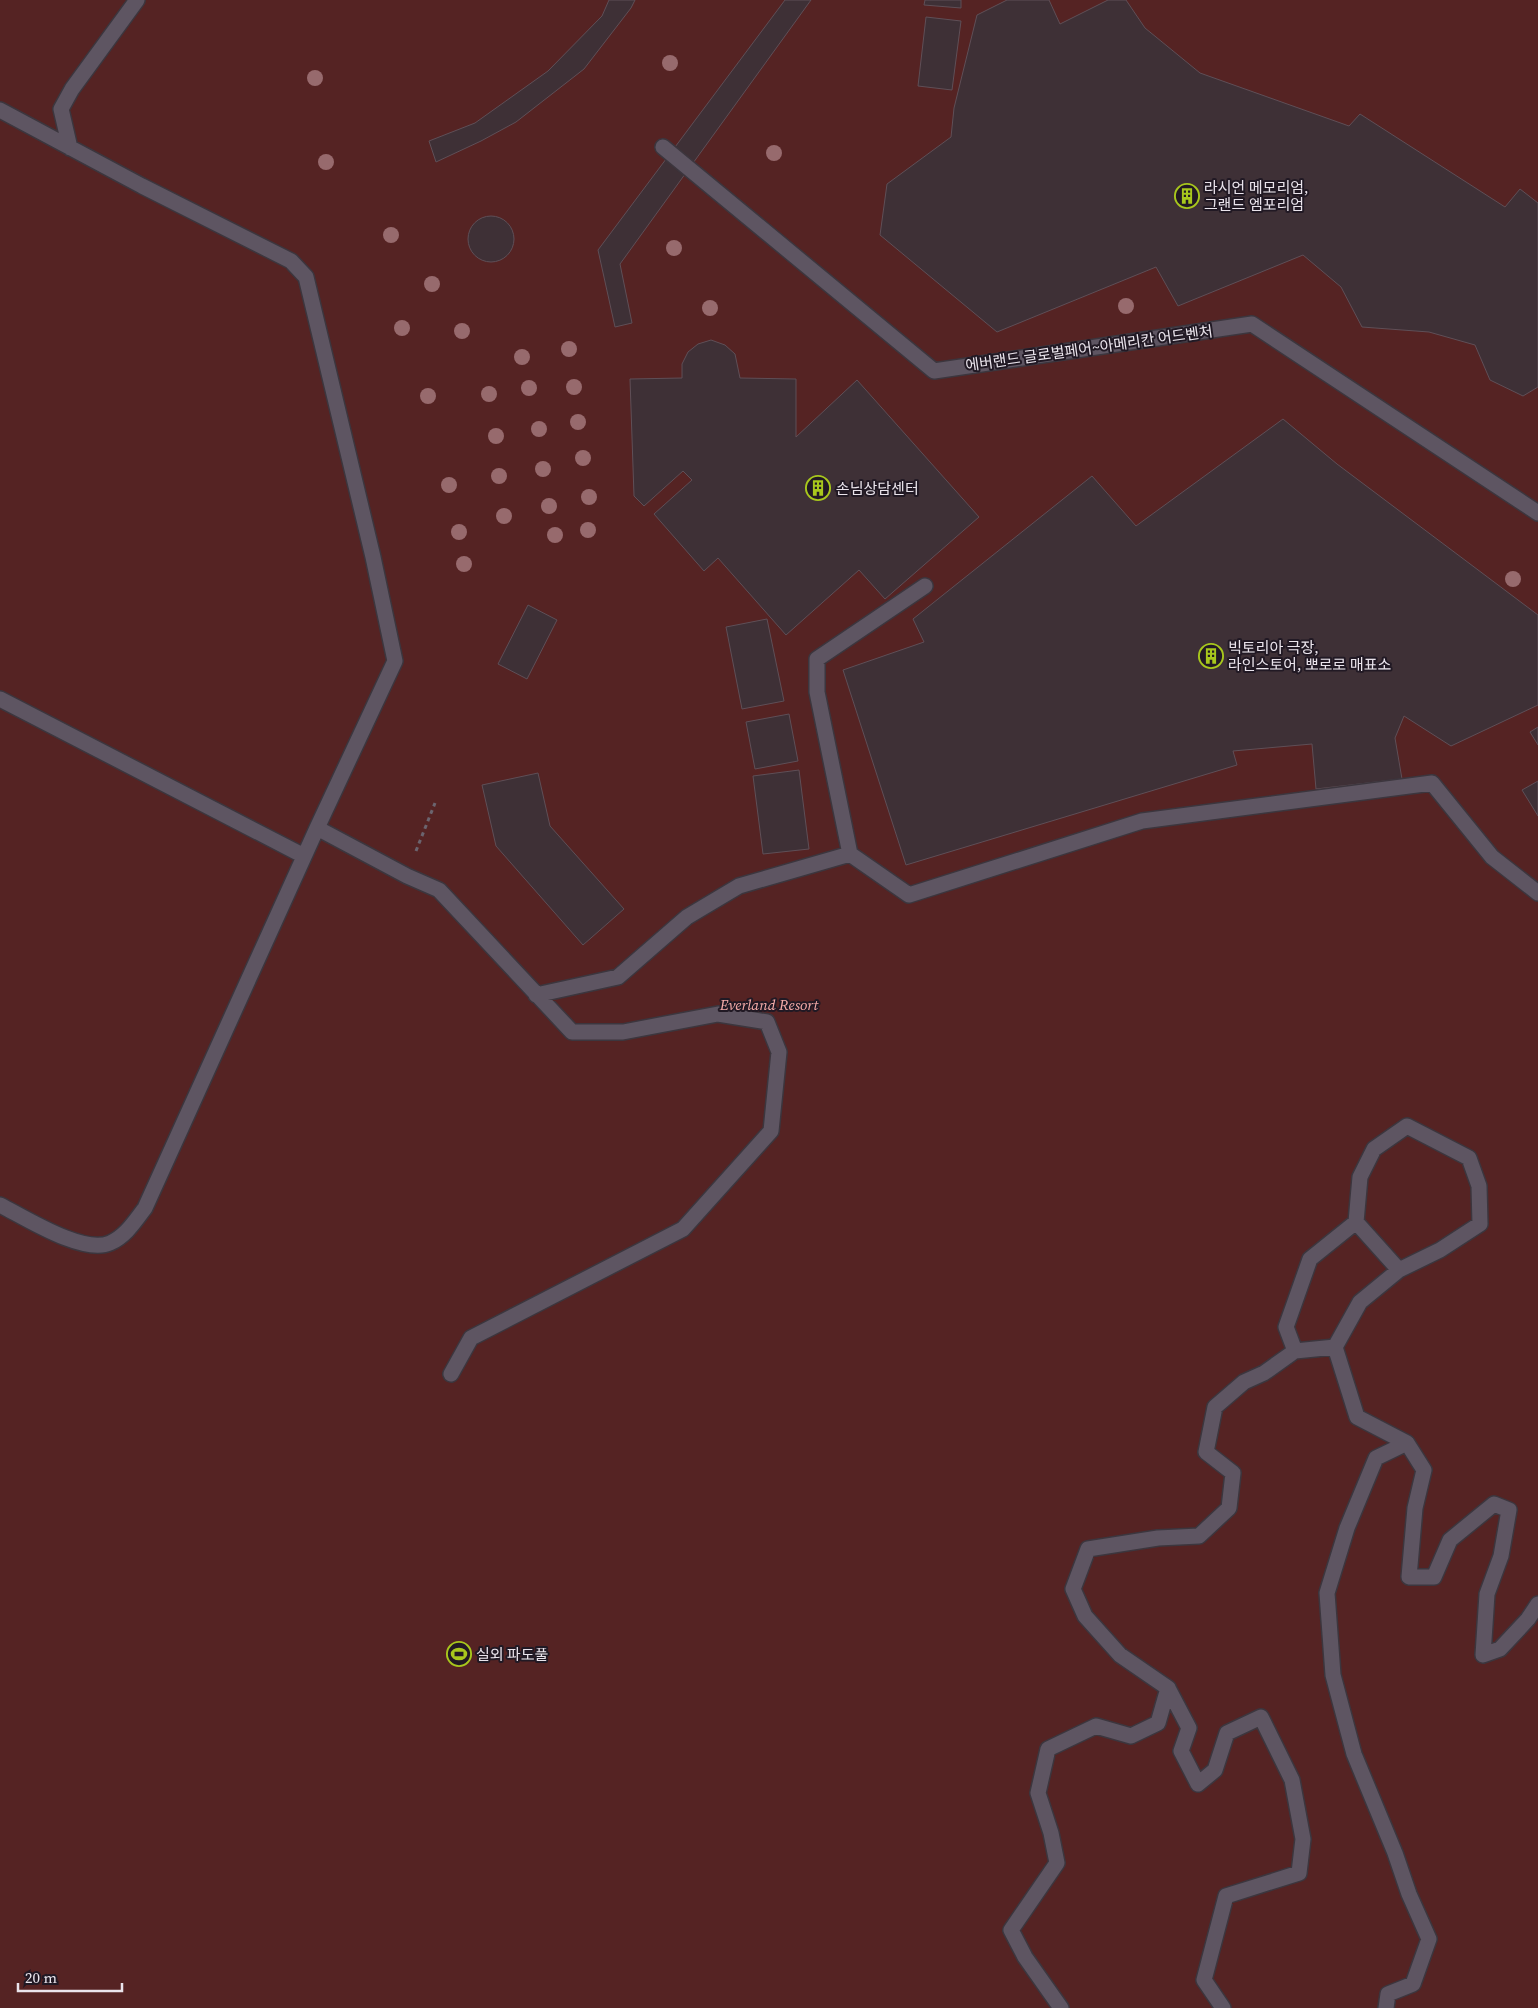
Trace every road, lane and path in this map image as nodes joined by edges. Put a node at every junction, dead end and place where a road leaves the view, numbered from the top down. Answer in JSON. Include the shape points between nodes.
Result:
{"nodes":[{"id":1,"x":137,"y":0,"type":"edge"},
{"id":2,"x":0,"y":110,"type":"edge"},
{"id":3,"x":663,"y":147,"type":"dead end"},
{"id":4,"x":70,"y":148,"type":"junction"},
{"id":5,"x":1538,"y":514,"type":"edge"},
{"id":6,"x":925,"y":586,"type":"dead end"},
{"id":7,"x":0,"y":699,"type":"edge"},
{"id":8,"x":435,"y":803,"type":"dead end"},
{"id":9,"x":317,"y":828,"type":"junction"},
{"id":10,"x":850,"y":854,"type":"junction"},
{"id":11,"x":304,"y":856,"type":"junction"},
{"id":12,"x":406,"y":876,"type":"junction"},
{"id":13,"x":1538,"y":893,"type":"edge"},
{"id":14,"x":536,"y":995,"type":"junction"},
{"id":15,"x":0,"y":1204,"type":"edge"},
{"id":16,"x":1356,"y":1222,"type":"junction"},
{"id":17,"x":1399,"y":1270,"type":"junction"},
{"id":18,"x":1336,"y":1347,"type":"junction"},
{"id":19,"x":1295,"y":1351,"type":"junction"},
{"id":20,"x":451,"y":1374,"type":"dead end"},
{"id":21,"x":1407,"y":1443,"type":"junction"},
{"id":22,"x":1538,"y":1604,"type":"edge"},
{"id":23,"x":1168,"y":1688,"type":"junction"},
{"id":24,"x":1061,"y":2008,"type":"edge"},
{"id":25,"x":1223,"y":2008,"type":"edge"},
{"id":26,"x":1386,"y":2008,"type":"edge"}],
"edges":[{"from":1,"to":4,"type":"street","via":[[61,109]]},
{"from":2,"to":4,"type":"street"},
{"from":3,"to":5,"type":"street","name":"에버랜드 글로벌페어~아메리칸 어드벤처","via":[[934,370],[1252,324]]},
{"from":4,"to":9,"type":"street","via":[[291,261],[306,277],[395,661]]},
{"from":6,"to":10,"type":"street","via":[[818,660],[817,692]]},
{"from":7,"to":11,"type":"street"},
{"from":8,"to":12,"type":"path"},
{"from":9,"to":11,"type":"street"},
{"from":9,"to":12,"type":"street"},
{"from":10,"to":13,"type":"street","via":[[910,895],[1142,821],[1432,784],[1492,857]]},
{"from":10,"to":14,"type":"street","via":[[739,886],[687,917],[618,977]]},
{"from":11,"to":15,"type":"street","via":[[146,1208],[125,1233],[109,1244],[84,1244],[51,1232]]},
{"from":12,"to":14,"type":"street","via":[[439,890]]},
{"from":14,"to":20,"type":"street","via":[[572,1032],[623,1032],[718,1014],[767,1022],[779,1052],[771,1131],[683,1229],[471,1338]]},
{"from":16,"to":17,"type":"street"},
{"from":16,"to":17,"type":"street","via":[[1360,1177],[1374,1149],[1407,1126],[1469,1158],[1479,1186],[1480,1224],[1440,1250]]},
{"from":16,"to":19,"type":"street","via":[[1310,1258],[1286,1327]]},
{"from":17,"to":18,"type":"street","via":[[1360,1302]]},
{"from":18,"to":19,"type":"street"},
{"from":18,"to":21,"type":"street","via":[[1357,1417]]},
{"from":19,"to":23,"type":"street","via":[[1264,1374],[1244,1382],[1214,1406],[1206,1452],[1233,1473],[1229,1508],[1199,1536],[1158,1538],[1088,1549],[1074,1589],[1086,1616],[1120,1655]]},
{"from":21,"to":22,"type":"street","via":[[1424,1470],[1415,1508],[1408,1577],[1434,1577],[1450,1540],[1494,1504],[1510,1510],[1501,1556],[1487,1594],[1484,1655],[1500,1649]]},
{"from":21,"to":26,"type":"street","via":[[1376,1458],[1347,1528],[1327,1593],[1333,1675],[1354,1754],[1429,1939],[1413,1984],[1388,1994]]},
{"from":23,"to":24,"type":"street","via":[[1158,1723],[1131,1736],[1096,1726],[1048,1749],[1038,1793],[1051,1832],[1056,1863],[1011,1930],[1025,1957]]},
{"from":23,"to":25,"type":"street","via":[[1189,1728],[1181,1751],[1198,1784],[1215,1770],[1227,1733],[1261,1716],[1292,1780],[1303,1839],[1299,1873],[1226,1896],[1204,1980]]}]}
